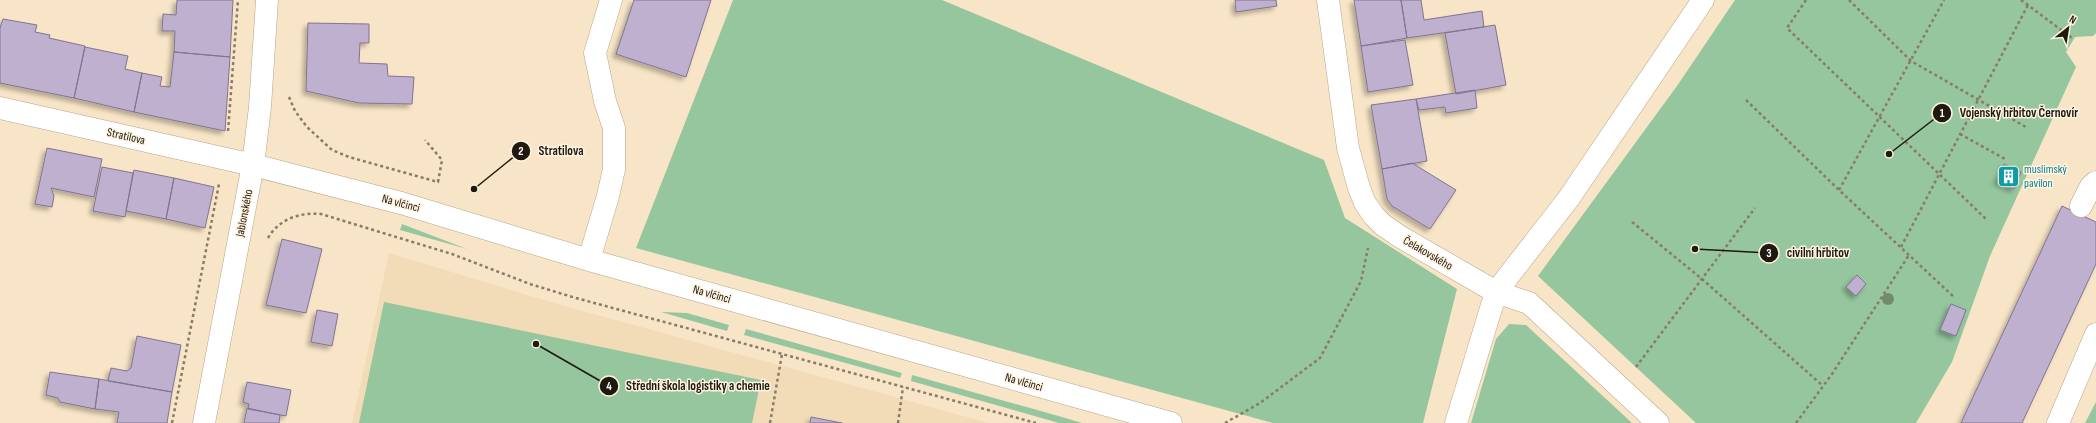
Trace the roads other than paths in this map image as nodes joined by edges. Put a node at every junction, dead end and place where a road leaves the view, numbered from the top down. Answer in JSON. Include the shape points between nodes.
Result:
{"nodes":[{"id":1,"x":267,"y":0,"type":"edge"},
{"id":2,"x":611,"y":0,"type":"edge"},
{"id":3,"x":1328,"y":0,"type":"edge"},
{"id":4,"x":1703,"y":0,"type":"edge"},
{"id":5,"x":0,"y":108,"type":"edge"},
{"id":6,"x":253,"y":164,"type":"junction"},
{"id":7,"x":2096,"y":182,"type":"edge"},
{"id":8,"x":2081,"y":206,"type":"dead end"},
{"id":9,"x":589,"y":260,"type":"junction"},
{"id":10,"x":1496,"y":292,"type":"junction"},
{"id":11,"x":2096,"y":334,"type":"edge"},
{"id":12,"x":1163,"y":422,"type":"edge"},
{"id":13,"x":204,"y":423,"type":"edge"},
{"id":14,"x":1456,"y":423,"type":"edge"},
{"id":15,"x":1658,"y":423,"type":"edge"},
{"id":16,"x":2058,"y":423,"type":"edge"}],
"edges":[{"from":1,"to":6,"type":"street","name":"Jablonského","via":[[260,107]]},
{"from":2,"to":9,"type":"street","via":[[595,53],[603,94],[614,128],[614,169]]},
{"from":3,"to":10,"type":"street","name":"Čelakovského","via":[[1350,155],[1366,203],[1374,216],[1399,236]]},
{"from":4,"to":10,"type":"street","via":[[1569,198]]},
{"from":5,"to":6,"type":"street","name":"Stratilova"},
{"from":6,"to":9,"type":"street","name":"Na vlčinci","via":[[429,211]]},
{"from":6,"to":13,"type":"street","name":"Jablonského"},
{"from":7,"to":8,"type":"street","via":[[2091,186]]},
{"from":9,"to":12,"type":"street","name":"Na vlčinci"},
{"from":10,"to":14,"type":"street"},
{"from":10,"to":15,"type":"street","name":"Čelakovského","via":[[1529,303]]},
{"from":11,"to":16,"type":"street"}]}
